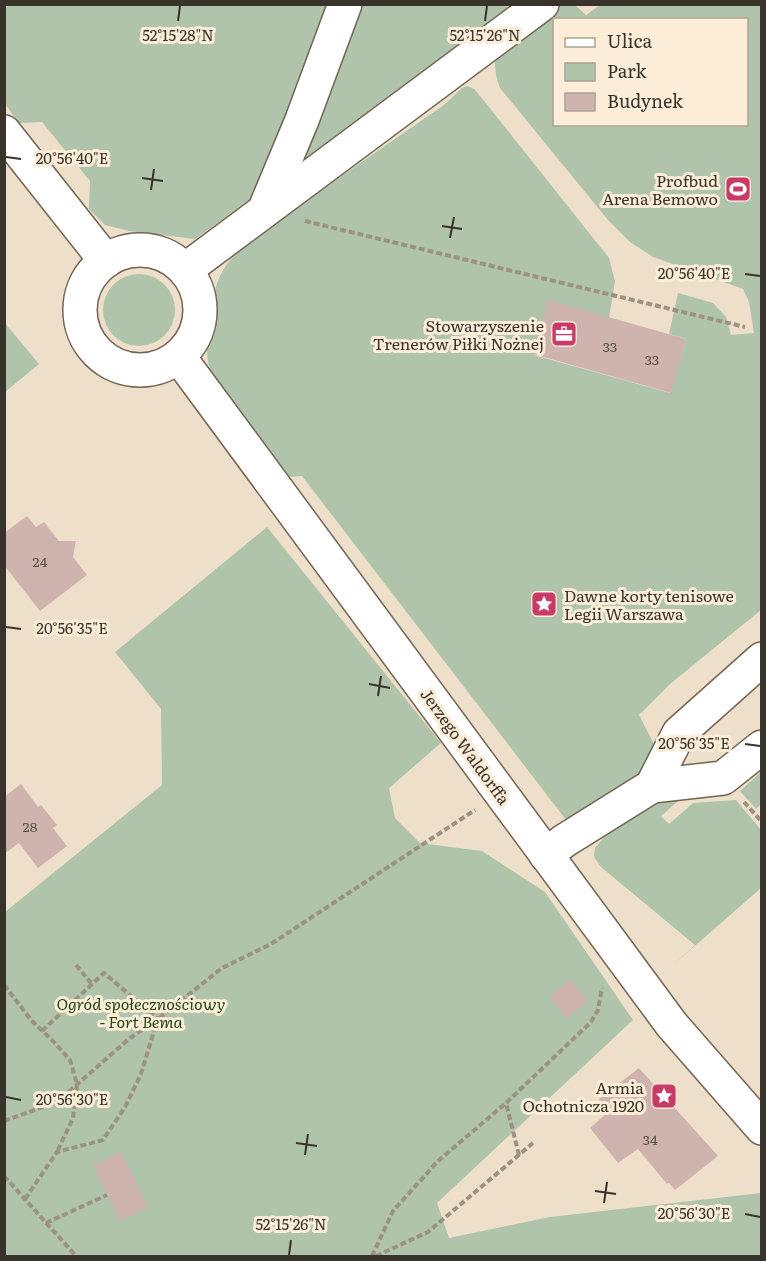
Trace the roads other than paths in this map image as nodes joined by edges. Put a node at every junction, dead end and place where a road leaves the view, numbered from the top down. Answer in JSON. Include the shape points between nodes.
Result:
{"nodes":[{"id":1,"x":345,"y":4,"type":"edge"},
{"id":2,"x":542,"y":4,"type":"edge"},
{"id":3,"x":4,"y":132,"type":"edge"},
{"id":4,"x":264,"y":211,"type":"junction"},
{"id":5,"x":106,"y":261,"type":"junction"},
{"id":6,"x":185,"y":270,"type":"junction"},
{"id":7,"x":179,"y":357,"type":"junction"},
{"id":8,"x":762,"y":659,"type":"edge"},
{"id":9,"x":762,"y":747,"type":"edge"},
{"id":10,"x":652,"y":786,"type":"junction"},
{"id":11,"x":546,"y":855,"type":"junction"},
{"id":12,"x":762,"y":1128,"type":"edge"}],
"edges":[{"from":1,"to":4,"type":"street"},
{"from":2,"to":4,"type":"street"},
{"from":3,"to":5,"type":"street"},
{"from":4,"to":6,"type":"street"},
{"from":5,"to":6,"type":"street","via":[[130,251],[156,252],[172,258]]},
{"from":5,"to":7,"type":"street","via":[[91,275],[82,293],[80,313],[94,350],[108,362],[126,369],[162,367]]},
{"from":6,"to":7,"type":"street","via":[[196,286],[201,305],[192,342]]},
{"from":7,"to":11,"type":"street","name":"Jerzego Waldorffa"},
{"from":8,"to":10,"type":"street","via":[[679,733]]},
{"from":9,"to":10,"type":"street","via":[[723,778]]},
{"from":10,"to":11,"type":"street"},
{"from":11,"to":12,"type":"street","name":"Jerzego Waldorffa","via":[[672,1025]]}]}
